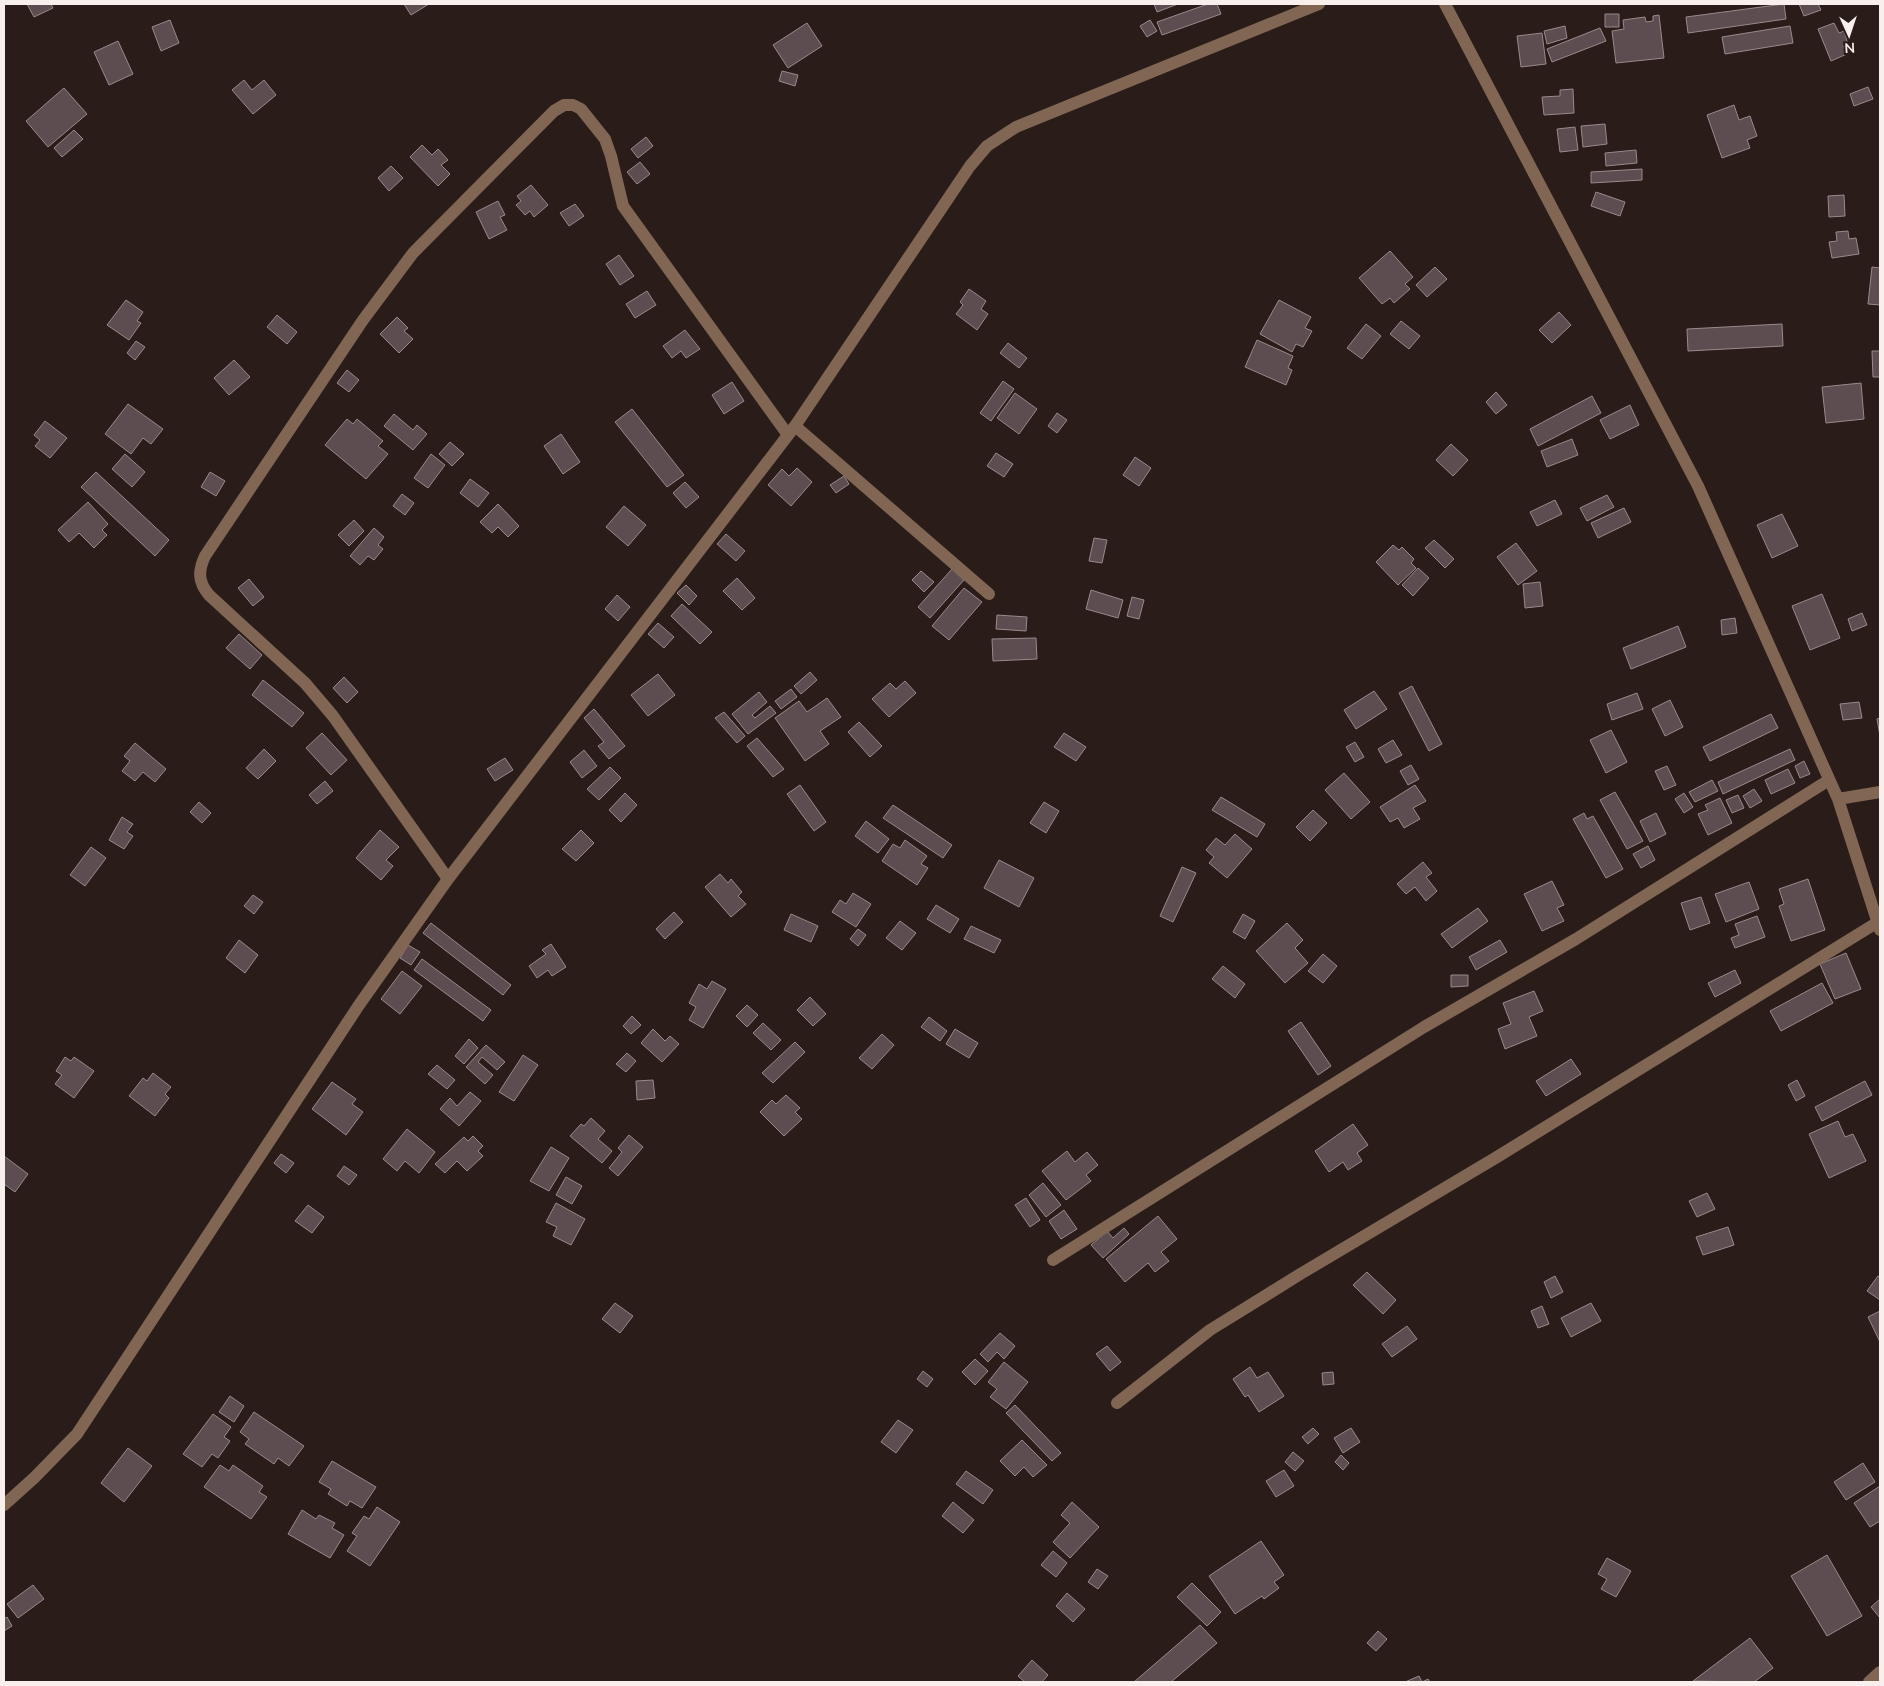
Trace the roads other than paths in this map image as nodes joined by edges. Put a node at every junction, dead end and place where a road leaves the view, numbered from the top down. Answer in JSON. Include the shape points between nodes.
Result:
{"nodes":[{"id":1,"x":1319,"y":4,"type":"edge"},
{"id":2,"x":1445,"y":4,"type":"edge"},
{"id":3,"x":792,"y":430,"type":"junction"},
{"id":4,"x":988,"y":594,"type":"dead end"},
{"id":5,"x":1829,"y":780,"type":"junction"},
{"id":6,"x":1880,"y":792,"type":"edge"},
{"id":7,"x":1838,"y":799,"type":"junction"},
{"id":8,"x":448,"y":879,"type":"junction"},
{"id":9,"x":1879,"y":926,"type":"edge"},
{"id":10,"x":1053,"y":1260,"type":"dead end"},
{"id":11,"x":1117,"y":1403,"type":"dead end"},
{"id":12,"x":4,"y":1505,"type":"edge"},
{"id":13,"x":1880,"y":1672,"type":"edge"},
{"id":14,"x":1869,"y":1682,"type":"edge"}],
"edges":[{"from":1,"to":3,"type":"street","via":[[1016,127],[987,146],[970,166]]},
{"from":2,"to":5,"type":"street","via":[[1698,486]]},
{"from":3,"to":4,"type":"street"},
{"from":3,"to":8,"type":"street"},
{"from":3,"to":8,"type":"street","via":[[623,206],[605,139],[581,109],[573,105],[564,105],[554,111],[413,253],[363,320],[205,556],[200,566],[200,578],[209,595],[305,683],[333,716]]},
{"from":5,"to":7,"type":"street"},
{"from":5,"to":10,"type":"street","via":[[1576,939],[1424,1027]]},
{"from":6,"to":7,"type":"street"},
{"from":7,"to":9,"type":"street"},
{"from":8,"to":12,"type":"street","via":[[359,1005],[77,1434]]},
{"from":9,"to":11,"type":"street","via":[[1210,1330]]},
{"from":13,"to":14,"type":"street"}]}
